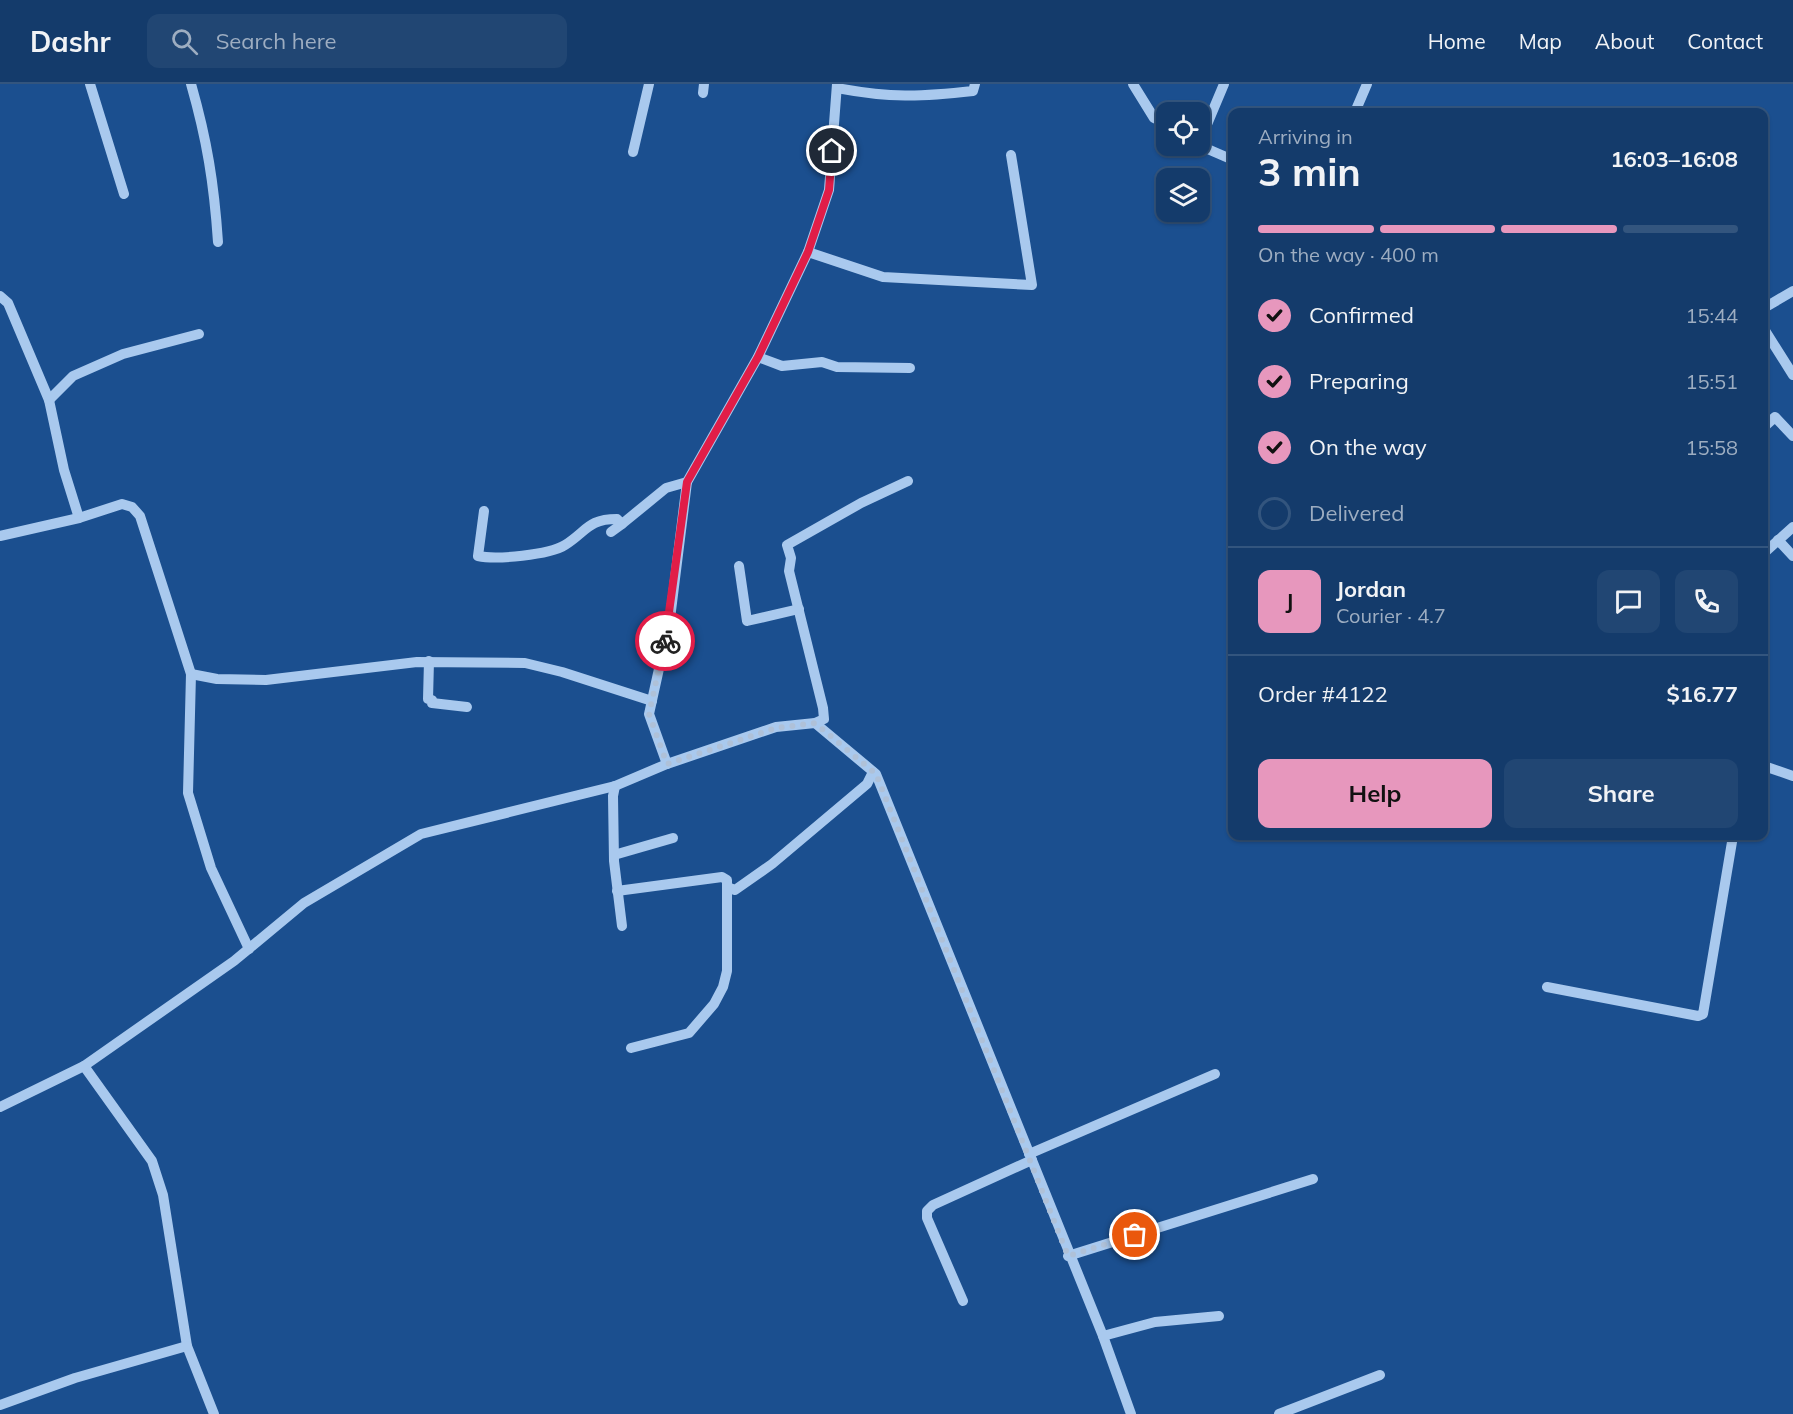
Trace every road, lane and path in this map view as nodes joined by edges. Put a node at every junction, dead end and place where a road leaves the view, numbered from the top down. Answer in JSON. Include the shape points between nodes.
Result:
{"nodes":[{"id":1,"x":90,"y":84,"type":"edge"},
{"id":2,"x":191,"y":84,"type":"edge"},
{"id":3,"x":649,"y":84,"type":"edge"},
{"id":4,"x":975,"y":84,"type":"edge"},
{"id":5,"x":1133,"y":84,"type":"edge"},
{"id":6,"x":1224,"y":84,"type":"edge"},
{"id":7,"x":1367,"y":84,"type":"edge"},
{"id":8,"x":837,"y":86,"type":"edge"},
{"id":9,"x":1356,"y":108,"type":"edge"},
{"id":10,"x":1210,"y":117,"type":"edge"},
{"id":11,"x":1156,"y":119,"type":"edge"},
{"id":12,"x":1210,"y":150,"type":"edge"},
{"id":13,"x":633,"y":153,"type":"dead end"},
{"id":14,"x":1011,"y":155,"type":"dead end"},
{"id":15,"x":1228,"y":158,"type":"edge"},
{"id":16,"x":124,"y":194,"type":"dead end"},
{"id":17,"x":218,"y":242,"type":"dead end"},
{"id":18,"x":808,"y":252,"type":"junction"},
{"id":19,"x":1793,"y":291,"type":"edge"},
{"id":20,"x":0,"y":296,"type":"edge"},
{"id":21,"x":1768,"y":306,"type":"edge"},
{"id":22,"x":199,"y":334,"type":"dead end"},
{"id":23,"x":1768,"y":335,"type":"edge"},
{"id":24,"x":758,"y":357,"type":"junction"},
{"id":25,"x":910,"y":368,"type":"dead end"},
{"id":26,"x":1793,"y":375,"type":"edge"},
{"id":27,"x":49,"y":400,"type":"junction"},
{"id":28,"x":1768,"y":423,"type":"edge"},
{"id":29,"x":1793,"y":436,"type":"edge"},
{"id":30,"x":687,"y":482,"type":"junction"},
{"id":31,"x":908,"y":482,"type":"dead end"},
{"id":32,"x":484,"y":511,"type":"dead end"},
{"id":33,"x":79,"y":518,"type":"junction"},
{"id":34,"x":622,"y":524,"type":"junction"},
{"id":35,"x":1793,"y":527,"type":"edge"},
{"id":36,"x":611,"y":532,"type":"dead end"},
{"id":37,"x":0,"y":536,"type":"edge"},
{"id":38,"x":1778,"y":540,"type":"junction"},
{"id":39,"x":1768,"y":549,"type":"edge"},
{"id":40,"x":1793,"y":556,"type":"edge"},
{"id":41,"x":739,"y":566,"type":"dead end"},
{"id":42,"x":799,"y":609,"type":"junction"},
{"id":43,"x":429,"y":661,"type":"junction"},
{"id":44,"x":191,"y":674,"type":"junction"},
{"id":45,"x":652,"y":701,"type":"junction"},
{"id":46,"x":467,"y":707,"type":"dead end"},
{"id":47,"x":815,"y":723,"type":"junction"},
{"id":48,"x":667,"y":764,"type":"junction"},
{"id":49,"x":1768,"y":767,"type":"edge"},
{"id":50,"x":873,"y":772,"type":"junction"},
{"id":51,"x":1793,"y":776,"type":"edge"},
{"id":52,"x":615,"y":786,"type":"junction"},
{"id":53,"x":674,"y":838,"type":"dead end"},
{"id":54,"x":1732,"y":840,"type":"edge"},
{"id":55,"x":614,"y":855,"type":"junction"},
{"id":56,"x":727,"y":887,"type":"junction"},
{"id":57,"x":617,"y":891,"type":"junction"},
{"id":58,"x":622,"y":926,"type":"dead end"},
{"id":59,"x":249,"y":949,"type":"junction"},
{"id":60,"x":1547,"y":987,"type":"dead end"},
{"id":61,"x":631,"y":1048,"type":"dead end"},
{"id":62,"x":84,"y":1066,"type":"junction"},
{"id":63,"x":1215,"y":1074,"type":"dead end"},
{"id":64,"x":0,"y":1107,"type":"edge"},
{"id":65,"x":1030,"y":1157,"type":"junction"},
{"id":66,"x":1313,"y":1179,"type":"dead end"},
{"id":67,"x":1068,"y":1256,"type":"junction"},
{"id":68,"x":963,"y":1300,"type":"dead end"},
{"id":69,"x":1219,"y":1316,"type":"dead end"},
{"id":70,"x":1103,"y":1336,"type":"junction"},
{"id":71,"x":187,"y":1346,"type":"junction"},
{"id":72,"x":1380,"y":1375,"type":"dead end"},
{"id":73,"x":0,"y":1405,"type":"edge"},
{"id":74,"x":214,"y":1414,"type":"edge"},
{"id":75,"x":1131,"y":1414,"type":"edge"},
{"id":76,"x":1279,"y":1414,"type":"edge"}],
"edges":[{"from":1,"to":16,"type":"street"},
{"from":2,"to":17,"type":"street","via":[[207,142]]},
{"from":3,"to":13,"type":"street"},
{"from":4,"to":8,"type":"street","via":[[973,91],[918,97]]},
{"from":5,"to":11,"type":"street"},
{"from":6,"to":10,"type":"street"},
{"from":7,"to":9,"type":"street"},
{"from":8,"to":18,"type":"street","via":[[829,190]]},
{"from":12,"to":15,"type":"street"},
{"from":14,"to":18,"type":"street","via":[[1032,285],[883,277]]},
{"from":18,"to":24,"type":"street"},
{"from":19,"to":21,"type":"street"},
{"from":20,"to":27,"type":"street","via":[[8,303]]},
{"from":22,"to":27,"type":"street","via":[[123,354],[73,376]]},
{"from":23,"to":26,"type":"street"},
{"from":24,"to":25,"type":"street","via":[[782,366],[822,362]]},
{"from":24,"to":30,"type":"street"},
{"from":27,"to":33,"type":"street"},
{"from":28,"to":29,"type":"street","via":[[1775,417]]},
{"from":30,"to":34,"type":"street","via":[[666,488]]},
{"from":30,"to":45,"type":"street","via":[[670,619]]},
{"from":31,"to":42,"type":"street","via":[[861,503],[787,545]]},
{"from":32,"to":34,"type":"street","via":[[478,556],[482,557],[539,553],[564,546],[599,519],[617,519]]},
{"from":33,"to":37,"type":"street"},
{"from":33,"to":44,"type":"street","via":[[122,504],[132,507],[140,516]]},
{"from":34,"to":36,"type":"street"},
{"from":35,"to":38,"type":"street"},
{"from":38,"to":39,"type":"street"},
{"from":38,"to":40,"type":"street"},
{"from":41,"to":42,"type":"street","via":[[747,621]]},
{"from":42,"to":47,"type":"street","via":[[823,708],[824,719]]},
{"from":43,"to":44,"type":"street","via":[[266,680]]},
{"from":43,"to":45,"type":"street","via":[[525,663]]},
{"from":43,"to":46,"type":"street","via":[[428,699],[432,703]]},
{"from":44,"to":59,"type":"street","via":[[188,793],[211,868]]},
{"from":45,"to":48,"type":"street","via":[[649,714]]},
{"from":47,"to":48,"type":"street","via":[[776,728]]},
{"from":47,"to":50,"type":"street"},
{"from":48,"to":52,"type":"street"},
{"from":49,"to":51,"type":"street"},
{"from":50,"to":56,"type":"street","via":[[867,784],[772,864],[735,890]]},
{"from":50,"to":65,"type":"street"},
{"from":52,"to":55,"type":"street"},
{"from":52,"to":59,"type":"street","via":[[421,834],[304,903]]},
{"from":53,"to":55,"type":"street"},
{"from":54,"to":60,"type":"street","via":[[1703,1014]]},
{"from":55,"to":57,"type":"street"},
{"from":56,"to":57,"type":"street","via":[[727,880],[722,877]]},
{"from":56,"to":61,"type":"street","via":[[727,970],[714,1004],[689,1033]]},
{"from":57,"to":58,"type":"street"},
{"from":59,"to":62,"type":"street"},
{"from":62,"to":64,"type":"street"},
{"from":62,"to":71,"type":"street","via":[[152,1161],[163,1195]]},
{"from":63,"to":65,"type":"street"},
{"from":65,"to":67,"type":"street"},
{"from":65,"to":68,"type":"street","via":[[927,1211]]},
{"from":66,"to":67,"type":"street"},
{"from":67,"to":70,"type":"street"},
{"from":69,"to":70,"type":"street","via":[[1155,1322]]},
{"from":70,"to":75,"type":"street"},
{"from":71,"to":73,"type":"street","via":[[75,1378]]},
{"from":71,"to":74,"type":"street"},
{"from":72,"to":76,"type":"street"}]}
